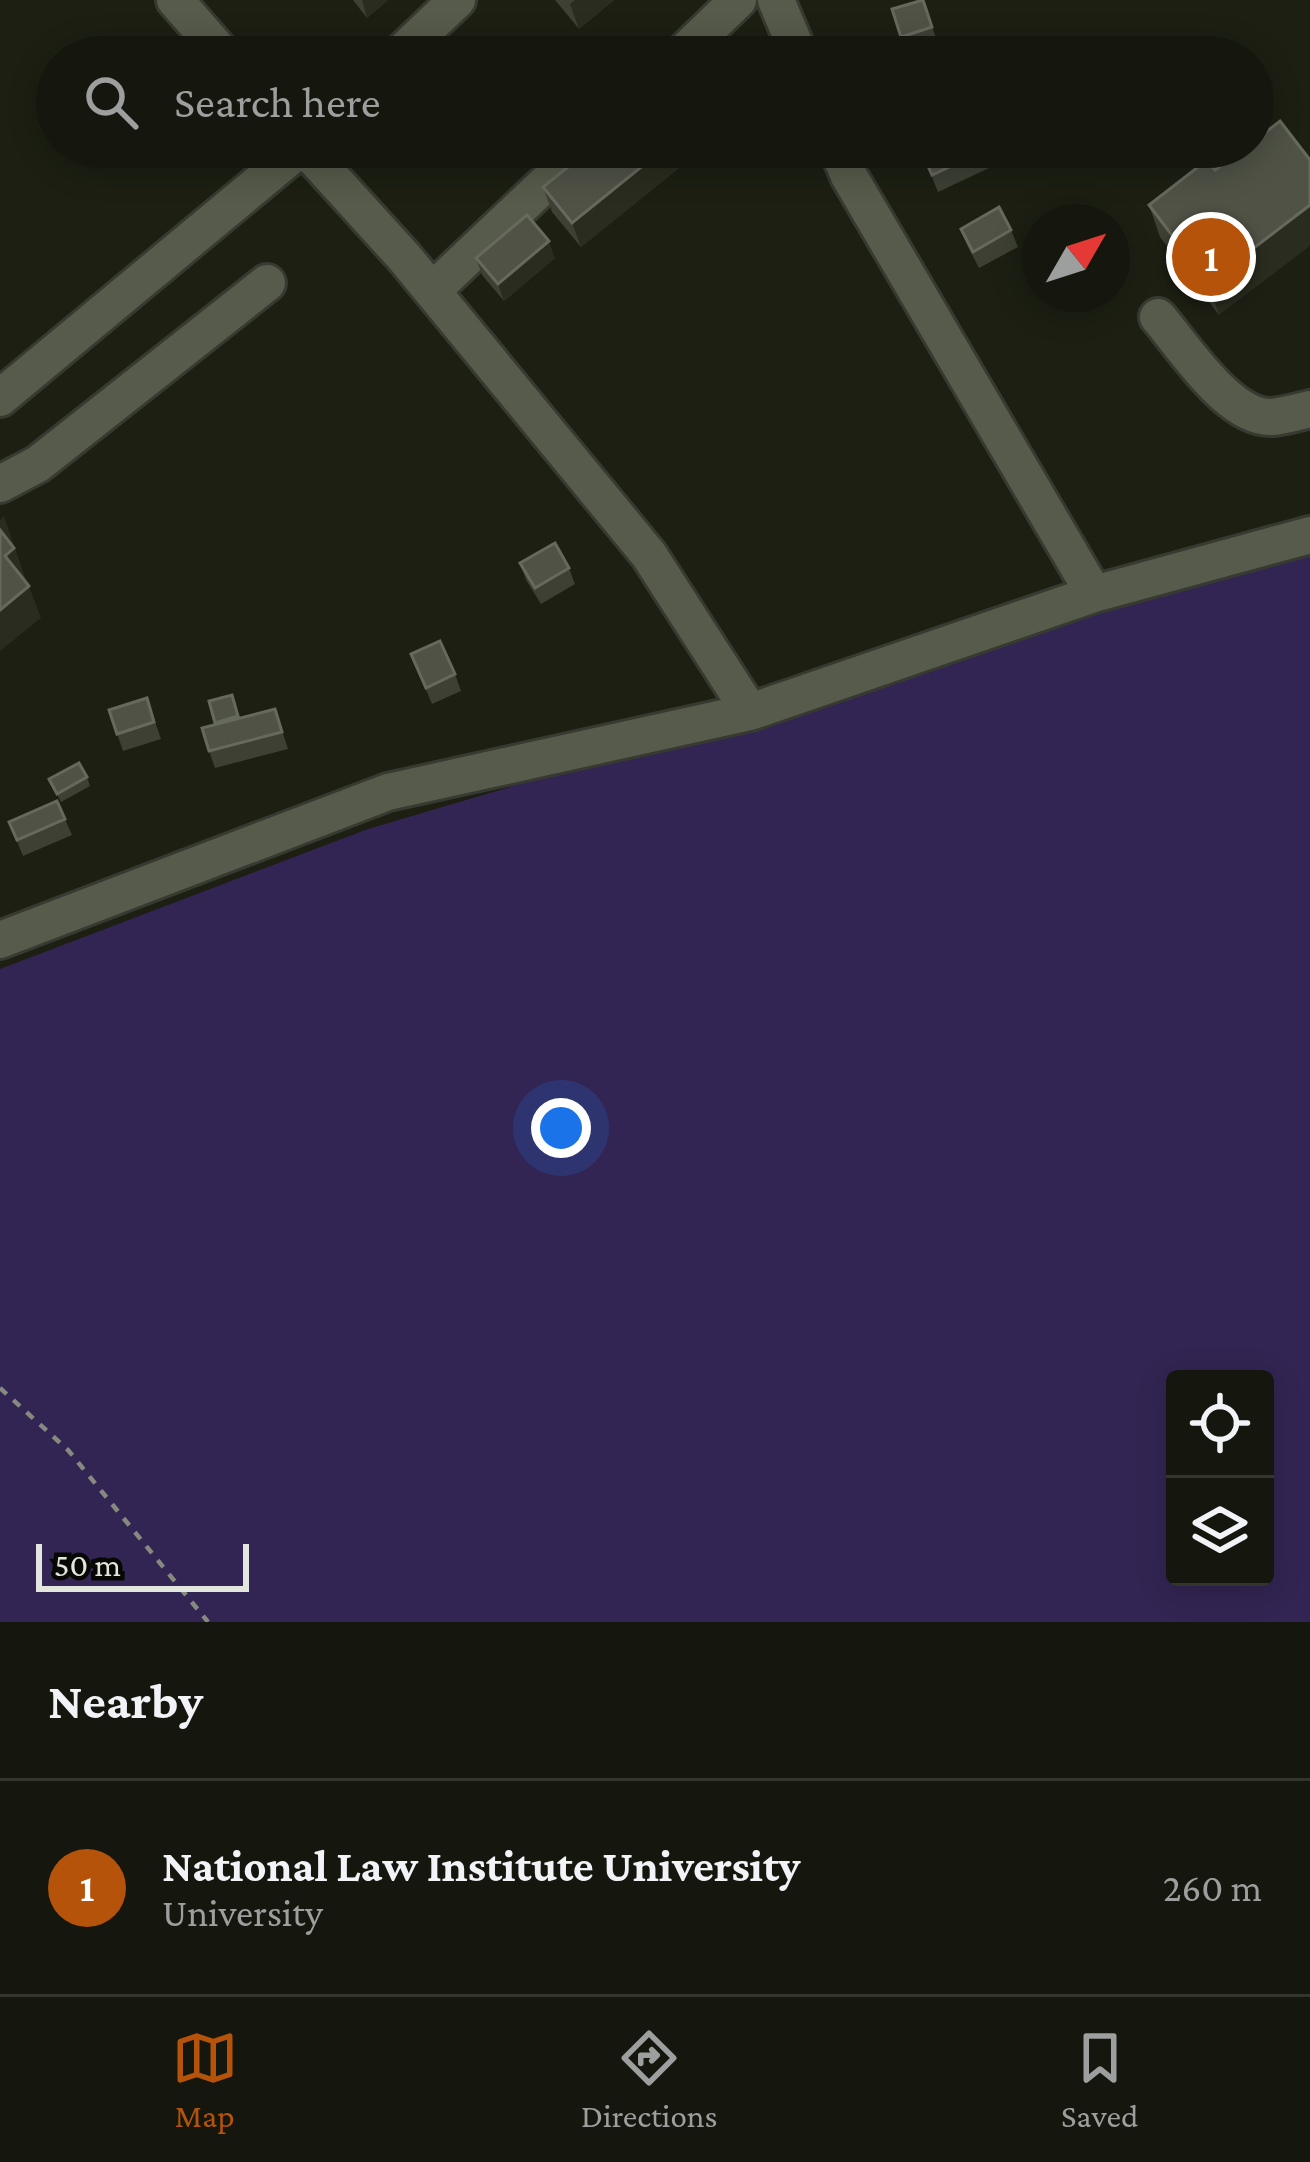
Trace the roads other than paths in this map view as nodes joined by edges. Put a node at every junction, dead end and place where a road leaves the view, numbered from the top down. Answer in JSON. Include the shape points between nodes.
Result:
{"nodes":[{"id":1,"x":457,"y":0,"type":"edge"},
{"id":2,"x":738,"y":0,"type":"edge"},
{"id":3,"x":776,"y":0,"type":"edge"},
{"id":4,"x":193,"y":6,"type":"edge"},
{"id":5,"x":212,"y":36,"type":"edge"},
{"id":6,"x":419,"y":36,"type":"edge"},
{"id":7,"x":701,"y":36,"type":"edge"},
{"id":8,"x":791,"y":36,"type":"edge"},
{"id":9,"x":278,"y":168,"type":"edge"},
{"id":10,"x":322,"y":168,"type":"edge"},
{"id":11,"x":562,"y":168,"type":"edge"},
{"id":12,"x":846,"y":168,"type":"edge"},
{"id":13,"x":267,"y":283,"type":"dead end"},
{"id":14,"x":432,"y":291,"type":"junction"},
{"id":15,"x":1158,"y":317,"type":"dead end"},
{"id":16,"x":0,"y":398,"type":"edge"},
{"id":17,"x":1310,"y":409,"type":"edge"},
{"id":18,"x":0,"y":484,"type":"edge"},
{"id":19,"x":1310,"y":535,"type":"edge"},
{"id":20,"x":1094,"y":594,"type":"junction"},
{"id":21,"x":750,"y":712,"type":"junction"},
{"id":22,"x":0,"y":922,"type":"edge"},
{"id":23,"x":46,"y":925,"type":"junction"},
{"id":24,"x":0,"y":940,"type":"edge"}],
"edges":[{"from":1,"to":6,"type":"street"},
{"from":2,"to":7,"type":"street"},
{"from":3,"to":8,"type":"street"},
{"from":4,"to":5,"type":"street"},
{"from":9,"to":16,"type":"street"},
{"from":10,"to":14,"type":"street"},
{"from":11,"to":14,"type":"street"},
{"from":12,"to":20,"type":"street"},
{"from":13,"to":18,"type":"street","via":[[38,464]]},
{"from":14,"to":21,"type":"street","via":[[649,555]]},
{"from":15,"to":17,"type":"street","via":[[1246,412],[1268,418]]},
{"from":19,"to":20,"type":"street"},
{"from":20,"to":21,"type":"street"},
{"from":21,"to":23,"type":"street","via":[[388,792]]},
{"from":22,"to":23,"type":"street"},
{"from":23,"to":24,"type":"street"}]}
